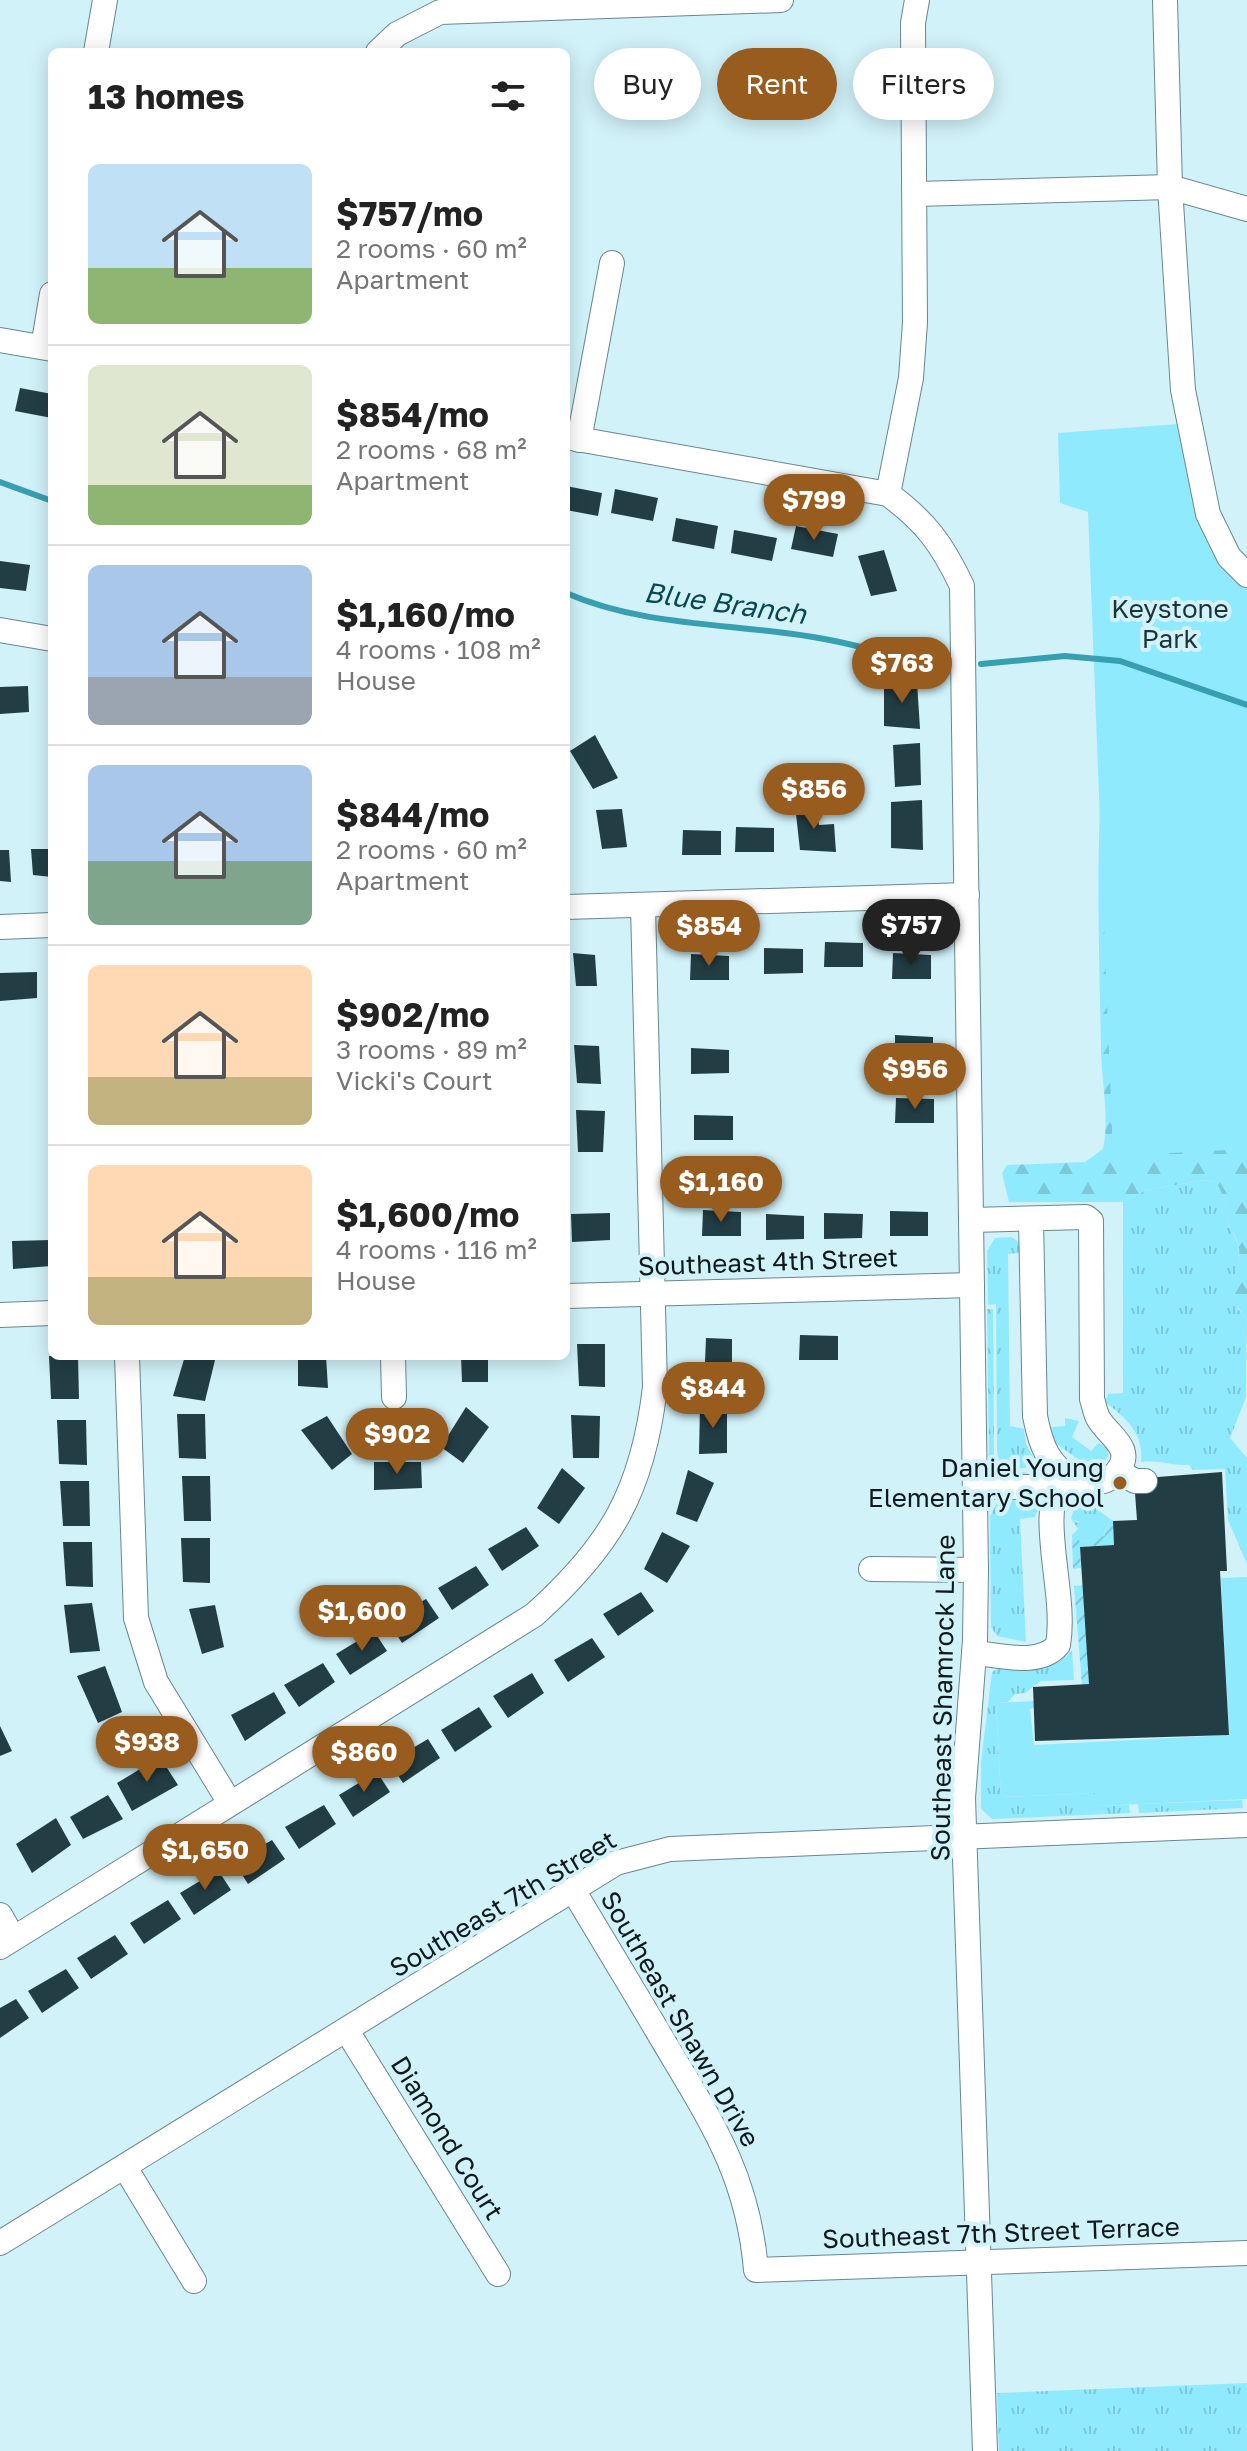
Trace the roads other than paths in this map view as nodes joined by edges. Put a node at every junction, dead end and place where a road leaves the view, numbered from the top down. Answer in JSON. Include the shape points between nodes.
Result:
{"nodes":[{"id":1,"x":105,"y":0,"type":"edge"},
{"id":2,"x":781,"y":0,"type":"edge"},
{"id":3,"x":917,"y":0,"type":"edge"},
{"id":4,"x":1165,"y":0,"type":"edge"},
{"id":5,"x":559,"y":3,"type":"edge"},
{"id":6,"x":97,"y":48,"type":"edge"},
{"id":7,"x":382,"y":48,"type":"edge"},
{"id":8,"x":1170,"y":187,"type":"junction"},
{"id":9,"x":915,"y":194,"type":"junction"},
{"id":10,"x":1247,"y":209,"type":"edge"},
{"id":11,"x":612,"y":263,"type":"dead end"},
{"id":12,"x":0,"y":340,"type":"edge"},
{"id":13,"x":47,"y":348,"type":"edge"},
{"id":14,"x":572,"y":438,"type":"edge"},
{"id":15,"x":888,"y":494,"type":"junction"},
{"id":16,"x":1247,"y":575,"type":"edge"},
{"id":17,"x":0,"y":630,"type":"edge"},
{"id":18,"x":48,"y":638,"type":"edge"},
{"id":19,"x":967,"y":895,"type":"junction"},
{"id":20,"x":643,"y":906,"type":"junction"},
{"id":21,"x":570,"y":907,"type":"edge"},
{"id":22,"x":48,"y":925,"type":"edge"},
{"id":23,"x":0,"y":927,"type":"edge"},
{"id":24,"x":972,"y":1220,"type":"junction"},
{"id":25,"x":1031,"y":1220,"type":"junction"},
{"id":26,"x":972,"y":1285,"type":"junction"},
{"id":27,"x":653,"y":1293,"type":"junction"},
{"id":28,"x":570,"y":1296,"type":"edge"},
{"id":29,"x":48,"y":1313,"type":"edge"},
{"id":30,"x":0,"y":1315,"type":"edge"},
{"id":31,"x":127,"y":1360,"type":"edge"},
{"id":32,"x":393,"y":1360,"type":"edge"},
{"id":33,"x":394,"y":1397,"type":"dead end"},
{"id":34,"x":1118,"y":1471,"type":"junction"},
{"id":35,"x":1058,"y":1480,"type":"junction"},
{"id":36,"x":1145,"y":1481,"type":"dead end"},
{"id":37,"x":975,"y":1487,"type":"junction"},
{"id":38,"x":871,"y":1569,"type":"dead end"},
{"id":39,"x":976,"y":1570,"type":"junction"},
{"id":40,"x":974,"y":1653,"type":"junction"},
{"id":41,"x":230,"y":1803,"type":"junction"},
{"id":42,"x":1247,"y":1825,"type":"edge"},
{"id":43,"x":966,"y":1837,"type":"junction"},
{"id":44,"x":573,"y":1890,"type":"junction"},
{"id":45,"x":0,"y":1915,"type":"edge"},
{"id":46,"x":7,"y":1942,"type":"edge"},
{"id":47,"x":347,"y":2031,"type":"junction"},
{"id":48,"x":126,"y":2169,"type":"junction"},
{"id":49,"x":0,"y":2243,"type":"edge"},
{"id":50,"x":1247,"y":2253,"type":"edge"},
{"id":51,"x":980,"y":2261,"type":"junction"},
{"id":52,"x":756,"y":2270,"type":"joint"},
{"id":53,"x":498,"y":2274,"type":"dead end"},
{"id":54,"x":194,"y":2281,"type":"dead end"},
{"id":55,"x":985,"y":2451,"type":"edge"}],
"edges":[{"from":1,"to":6,"type":"street"},
{"from":2,"to":5,"type":"street"},
{"from":3,"to":9,"type":"street"},
{"from":4,"to":8,"type":"street"},
{"from":5,"to":7,"type":"street","via":[[440,12],[397,34]]},
{"from":8,"to":9,"type":"street"},
{"from":8,"to":10,"type":"street"},
{"from":8,"to":16,"type":"street","via":[[1179,347],[1198,468],[1208,514],[1229,557]]},
{"from":9,"to":15,"type":"street","via":[[911,378]]},
{"from":11,"to":14,"type":"street"},
{"from":12,"to":13,"type":"street"},
{"from":14,"to":15,"type":"street"},
{"from":15,"to":19,"type":"street","name":"Southeast Shamrock Lane","via":[[921,518],[962,586]]},
{"from":17,"to":18,"type":"street"},
{"from":19,"to":20,"type":"street"},
{"from":19,"to":24,"type":"street","name":"Southeast Shamrock Lane"},
{"from":20,"to":21,"type":"street"},
{"from":20,"to":27,"type":"street"},
{"from":22,"to":23,"type":"street"},
{"from":24,"to":25,"type":"street"},
{"from":24,"to":26,"type":"street","name":"Southeast Shamrock Lane"},
{"from":25,"to":34,"type":"street","via":[[1091,1221],[1092,1399],[1097,1416],[1122,1447]]},
{"from":25,"to":35,"type":"street","via":[[1035,1416],[1041,1446]]},
{"from":26,"to":27,"type":"street","name":"Southeast 4th Street"},
{"from":26,"to":37,"type":"street","name":"Southeast Shamrock Lane"},
{"from":27,"to":28,"type":"street","name":"Southeast 4th Street"},
{"from":27,"to":41,"type":"street","via":[[655,1387],[650,1431],[612,1529],[578,1575],[534,1615]]},
{"from":29,"to":30,"type":"street"},
{"from":31,"to":41,"type":"street","via":[[136,1618],[156,1682]]},
{"from":32,"to":33,"type":"street"},
{"from":34,"to":35,"type":"street","via":[[1105,1481]]},
{"from":34,"to":36,"type":"street"},
{"from":35,"to":37,"type":"street"},
{"from":35,"to":40,"type":"street","via":[[1058,1645],[1036,1658]]},
{"from":37,"to":39,"type":"street","name":"Southeast Shamrock Lane"},
{"from":38,"to":39,"type":"street"},
{"from":39,"to":40,"type":"street","name":"Southeast Shamrock Lane"},
{"from":40,"to":43,"type":"street","name":"Southeast Shamrock Lane","via":[[963,1798]]},
{"from":41,"to":46,"type":"street"},
{"from":42,"to":43,"type":"street","name":"Southeast 7th Street"},
{"from":43,"to":44,"type":"street","name":"Southeast 7th Street","via":[[670,1849],[616,1863]]},
{"from":43,"to":51,"type":"street","name":"Southeast Shamrock Lane"},
{"from":44,"to":47,"type":"street","name":"Southeast 7th Street"},
{"from":44,"to":52,"type":"street","name":"Southeast Shawn Drive","via":[[724,2142],[749,2214]]},
{"from":45,"to":46,"type":"street"},
{"from":47,"to":48,"type":"street","name":"Southeast 7th Street"},
{"from":47,"to":53,"type":"street","name":"Diamond Court"},
{"from":48,"to":49,"type":"street","name":"Southeast 7th Street"},
{"from":48,"to":54,"type":"street"},
{"from":50,"to":51,"type":"street","name":"Southeast 7th Street Terrace"},
{"from":51,"to":52,"type":"street","name":"Southeast 7th Street Terrace"},
{"from":51,"to":55,"type":"street","name":"Southeast Shamrock Lane"}]}
